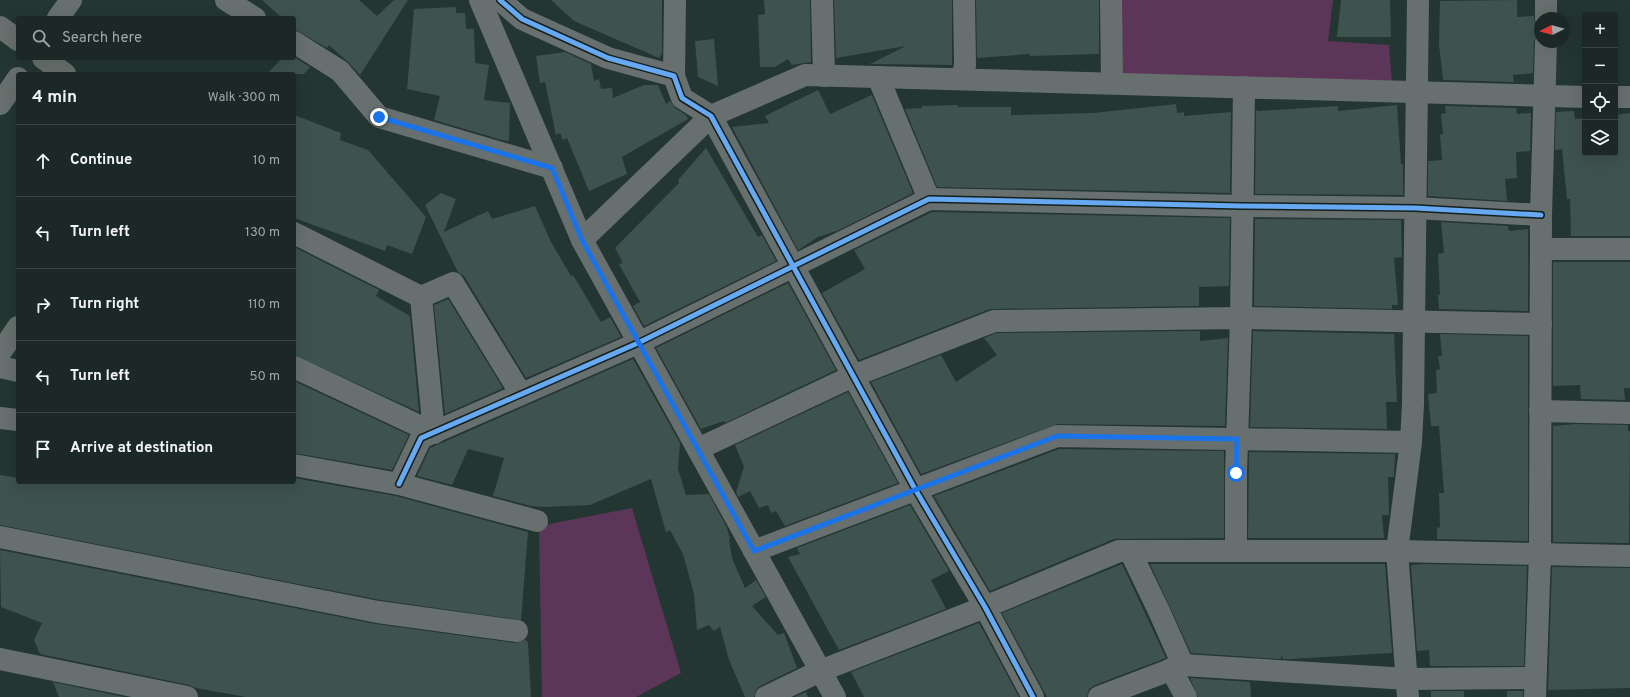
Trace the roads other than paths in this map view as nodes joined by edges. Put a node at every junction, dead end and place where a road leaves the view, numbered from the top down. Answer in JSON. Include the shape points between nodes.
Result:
{"nodes":[{"id":1,"x":71,"y":0,"type":"edge"},
{"id":2,"x":226,"y":0,"type":"edge"},
{"id":3,"x":480,"y":0,"type":"edge"},
{"id":4,"x":500,"y":0,"type":"edge"},
{"id":5,"x":675,"y":0,"type":"edge"},
{"id":6,"x":822,"y":0,"type":"edge"},
{"id":7,"x":964,"y":0,"type":"edge"},
{"id":8,"x":1111,"y":0,"type":"edge"},
{"id":9,"x":1418,"y":0,"type":"edge"},
{"id":10,"x":1546,"y":0,"type":"edge"},
{"id":11,"x":1546,"y":12,"type":"edge"},
{"id":12,"x":59,"y":16,"type":"edge"},
{"id":13,"x":252,"y":16,"type":"edge"},
{"id":14,"x":0,"y":27,"type":"edge"},
{"id":15,"x":16,"y":39,"type":"edge"},
{"id":16,"x":296,"y":43,"type":"edge"},
{"id":17,"x":1546,"y":48,"type":"edge"},
{"id":18,"x":30,"y":60,"type":"edge"},
{"id":19,"x":46,"y":60,"type":"edge"},
{"id":20,"x":21,"y":72,"type":"edge"},
{"id":21,"x":62,"y":72,"type":"edge"},
{"id":22,"x":674,"y":76,"type":"junction"},
{"id":23,"x":824,"y":76,"type":"junction"},
{"id":24,"x":878,"y":77,"type":"junction"},
{"id":25,"x":962,"y":79,"type":"junction"},
{"id":26,"x":16,"y":81,"type":"edge"},
{"id":27,"x":1112,"y":83,"type":"junction"},
{"id":28,"x":1244,"y":87,"type":"junction"},
{"id":29,"x":1417,"y":93,"type":"junction"},
{"id":30,"x":1545,"y":96,"type":"junction"},
{"id":31,"x":1582,"y":97,"type":"edge"},
{"id":32,"x":1618,"y":97,"type":"edge"},
{"id":33,"x":1630,"y":97,"type":"edge"},
{"id":34,"x":0,"y":104,"type":"edge"},
{"id":35,"x":711,"y":116,"type":"junction"},
{"id":36,"x":552,"y":168,"type":"junction"},
{"id":37,"x":929,"y":199,"type":"junction"},
{"id":38,"x":1242,"y":206,"type":"junction"},
{"id":39,"x":1415,"y":208,"type":"junction"},
{"id":40,"x":1541,"y":215,"type":"junction"},
{"id":41,"x":296,"y":234,"type":"edge"},
{"id":42,"x":582,"y":240,"type":"junction"},
{"id":43,"x":1542,"y":249,"type":"junction"},
{"id":44,"x":1630,"y":249,"type":"edge"},
{"id":45,"x":792,"y":265,"type":"junction"},
{"id":46,"x":421,"y":297,"type":"junction"},
{"id":47,"x":1241,"y":318,"type":"junction"},
{"id":48,"x":1414,"y":323,"type":"junction"},
{"id":49,"x":1541,"y":324,"type":"junction"},
{"id":50,"x":16,"y":330,"type":"edge"},
{"id":51,"x":638,"y":343,"type":"junction"},
{"id":52,"x":0,"y":353,"type":"edge"},
{"id":53,"x":0,"y":367,"type":"edge"},
{"id":54,"x":296,"y":368,"type":"edge"},
{"id":55,"x":16,"y":371,"type":"edge"},
{"id":56,"x":853,"y":376,"type":"junction"},
{"id":57,"x":521,"y":394,"type":"junction"},
{"id":58,"x":1540,"y":411,"type":"junction"},
{"id":59,"x":1630,"y":413,"type":"edge"},
{"id":60,"x":0,"y":418,"type":"edge"},
{"id":61,"x":16,"y":420,"type":"edge"},
{"id":62,"x":434,"y":433,"type":"junction"},
{"id":63,"x":1237,"y":439,"type":"junction"},
{"id":64,"x":1411,"y":442,"type":"junction"},
{"id":65,"x":698,"y":449,"type":"junction"},
{"id":66,"x":296,"y":465,"type":"edge"},
{"id":67,"x":399,"y":484,"type":"junction"},
{"id":68,"x":915,"y":489,"type":"junction"},
{"id":69,"x":537,"y":521,"type":"dead end"},
{"id":70,"x":0,"y":537,"type":"edge"},
{"id":71,"x":754,"y":551,"type":"junction"},
{"id":72,"x":1130,"y":551,"type":"junction"},
{"id":73,"x":1236,"y":551,"type":"junction"},
{"id":74,"x":1397,"y":551,"type":"junction"},
{"id":75,"x":1540,"y":554,"type":"junction"},
{"id":76,"x":1630,"y":556,"type":"edge"},
{"id":77,"x":985,"y":607,"type":"junction"},
{"id":78,"x":517,"y":631,"type":"dead end"},
{"id":79,"x":0,"y":659,"type":"edge"},
{"id":80,"x":1177,"y":667,"type":"junction"},
{"id":81,"x":820,"y":671,"type":"junction"},
{"id":82,"x":1408,"y":688,"type":"edge"},
{"id":83,"x":1535,"y":688,"type":"edge"},
{"id":84,"x":187,"y":697,"type":"edge"},
{"id":85,"x":766,"y":697,"type":"edge"},
{"id":86,"x":835,"y":697,"type":"edge"},
{"id":87,"x":1033,"y":697,"type":"edge"},
{"id":88,"x":1098,"y":697,"type":"edge"},
{"id":89,"x":1186,"y":697,"type":"edge"}],
"edges":[{"from":1,"to":12,"type":"street"},
{"from":2,"to":13,"type":"street"},
{"from":3,"to":36,"type":"street"},
{"from":4,"to":22,"type":"street","via":[[522,18],[608,58]]},
{"from":5,"to":22,"type":"street"},
{"from":6,"to":23,"type":"street"},
{"from":7,"to":25,"type":"street","via":[[965,65]]},
{"from":8,"to":27,"type":"street"},
{"from":9,"to":29,"type":"street"},
{"from":10,"to":11,"type":"street"},
{"from":14,"to":15,"type":"street"},
{"from":16,"to":36,"type":"street","via":[[340,71],[379,117]]},
{"from":17,"to":30,"type":"street"},
{"from":18,"to":20,"type":"street"},
{"from":19,"to":21,"type":"street"},
{"from":22,"to":35,"type":"street","via":[[682,98]]},
{"from":23,"to":24,"type":"street"},
{"from":23,"to":35,"type":"street","via":[[805,75]]},
{"from":24,"to":25,"type":"street"},
{"from":24,"to":37,"type":"street"},
{"from":25,"to":27,"type":"street"},
{"from":26,"to":34,"type":"street"},
{"from":27,"to":28,"type":"street"},
{"from":28,"to":29,"type":"street"},
{"from":28,"to":38,"type":"street"},
{"from":29,"to":30,"type":"street"},
{"from":29,"to":39,"type":"street"},
{"from":30,"to":31,"type":"street"},
{"from":30,"to":40,"type":"street"},
{"from":32,"to":33,"type":"street"},
{"from":35,"to":42,"type":"street"},
{"from":35,"to":45,"type":"street"},
{"from":36,"to":42,"type":"street"},
{"from":37,"to":38,"type":"street"},
{"from":37,"to":45,"type":"street"},
{"from":38,"to":39,"type":"street"},
{"from":38,"to":47,"type":"street"},
{"from":39,"to":40,"type":"street"},
{"from":39,"to":48,"type":"street"},
{"from":40,"to":43,"type":"street"},
{"from":41,"to":46,"type":"street"},
{"from":42,"to":51,"type":"street"},
{"from":43,"to":44,"type":"street"},
{"from":43,"to":49,"type":"street"},
{"from":45,"to":51,"type":"street"},
{"from":45,"to":56,"type":"street"},
{"from":46,"to":57,"type":"street","via":[[453,283]]},
{"from":46,"to":62,"type":"street"},
{"from":47,"to":48,"type":"street"},
{"from":47,"to":56,"type":"street","via":[[994,321]]},
{"from":47,"to":63,"type":"street"},
{"from":48,"to":49,"type":"street"},
{"from":48,"to":64,"type":"street"},
{"from":49,"to":58,"type":"street"},
{"from":50,"to":52,"type":"street"},
{"from":51,"to":57,"type":"street"},
{"from":51,"to":65,"type":"street"},
{"from":53,"to":55,"type":"street"},
{"from":54,"to":62,"type":"street"},
{"from":56,"to":65,"type":"street"},
{"from":56,"to":68,"type":"street"},
{"from":57,"to":62,"type":"street"},
{"from":58,"to":59,"type":"street"},
{"from":58,"to":75,"type":"street"},
{"from":60,"to":61,"type":"street"},
{"from":62,"to":67,"type":"street","via":[[421,438]]},
{"from":63,"to":64,"type":"street"},
{"from":63,"to":68,"type":"street","via":[[1057,436]]},
{"from":63,"to":73,"type":"street"},
{"from":64,"to":74,"type":"street"},
{"from":65,"to":71,"type":"street"},
{"from":66,"to":67,"type":"street"},
{"from":67,"to":69,"type":"street"},
{"from":68,"to":71,"type":"street"},
{"from":68,"to":77,"type":"street"},
{"from":70,"to":78,"type":"street","via":[[378,612]]},
{"from":71,"to":81,"type":"street"},
{"from":72,"to":73,"type":"street"},
{"from":72,"to":77,"type":"street","via":[[1119,551]]},
{"from":72,"to":80,"type":"street","via":[[1158,609]]},
{"from":73,"to":74,"type":"street"},
{"from":74,"to":75,"type":"street"},
{"from":74,"to":82,"type":"street"},
{"from":75,"to":76,"type":"street"},
{"from":75,"to":83,"type":"street"},
{"from":77,"to":81,"type":"street"},
{"from":77,"to":87,"type":"street"},
{"from":79,"to":84,"type":"street"},
{"from":80,"to":82,"type":"street"},
{"from":80,"to":88,"type":"street"},
{"from":80,"to":89,"type":"street"},
{"from":81,"to":85,"type":"street"},
{"from":81,"to":86,"type":"street"},
{"from":82,"to":83,"type":"street"}]}
